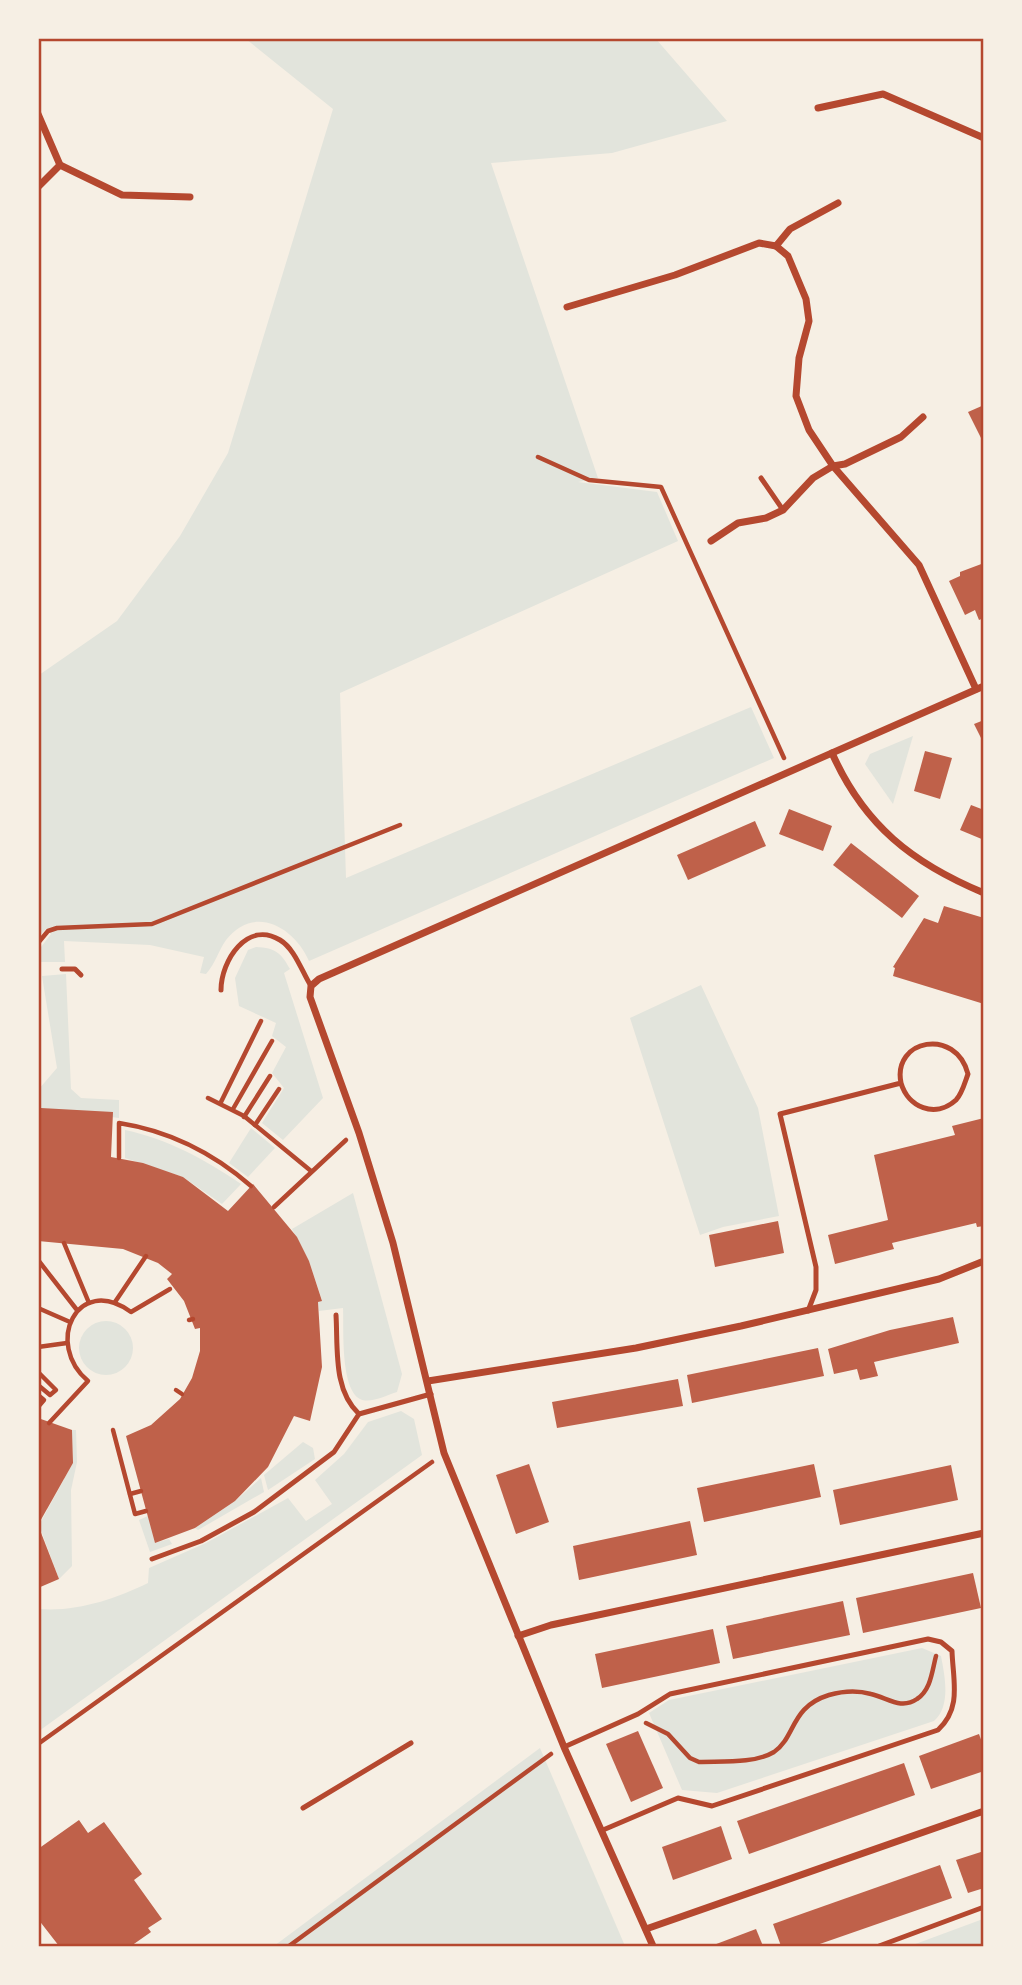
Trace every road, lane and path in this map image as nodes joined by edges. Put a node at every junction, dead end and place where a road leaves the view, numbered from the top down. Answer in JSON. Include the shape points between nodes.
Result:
{"nodes":[{"id":1,"x":818,"y":108,"type":"dead end"},
{"id":2,"x":38,"y":114,"type":"edge"},
{"id":3,"x":984,"y":138,"type":"edge"},
{"id":4,"x":60,"y":166,"type":"junction"},
{"id":5,"x":38,"y":187,"type":"edge"},
{"id":6,"x":190,"y":197,"type":"dead end"},
{"id":7,"x":838,"y":203,"type":"dead end"},
{"id":8,"x":776,"y":246,"type":"junction"},
{"id":9,"x":567,"y":307,"type":"dead end"},
{"id":10,"x":923,"y":417,"type":"dead end"},
{"id":11,"x":538,"y":457,"type":"dead end"},
{"id":12,"x":832,"y":466,"type":"junction"},
{"id":13,"x":761,"y":478,"type":"dead end"},
{"id":14,"x":783,"y":510,"type":"junction"},
{"id":15,"x":711,"y":541,"type":"dead end"},
{"id":16,"x":980,"y":687,"type":"edge"},
{"id":17,"x":832,"y":752,"type":"junction"},
{"id":18,"x":790,"y":771,"type":"junction"},
{"id":19,"x":400,"y":825,"type":"dead end"},
{"id":20,"x":984,"y":893,"type":"edge"},
{"id":21,"x":38,"y":943,"type":"edge"},
{"id":22,"x":62,"y":969,"type":"dead end"},
{"id":23,"x":81,"y":975,"type":"dead end"},
{"id":24,"x":310,"y":986,"type":"junction"},
{"id":25,"x":221,"y":990,"type":"dead end"},
{"id":26,"x":261,"y":1021,"type":"dead end"},
{"id":27,"x":272,"y":1041,"type":"dead end"},
{"id":28,"x":270,"y":1076,"type":"dead end"},
{"id":29,"x":901,"y":1083,"type":"junction"},
{"id":30,"x":279,"y":1089,"type":"dead end"},
{"id":31,"x":208,"y":1098,"type":"dead end"},
{"id":32,"x":220,"y":1102,"type":"junction"},
{"id":33,"x":233,"y":1110,"type":"junction"},
{"id":34,"x":244,"y":1117,"type":"junction"},
{"id":35,"x":255,"y":1125,"type":"junction"},
{"id":36,"x":359,"y":1133,"type":"junction"},
{"id":37,"x":119,"y":1158,"type":"dead end"},
{"id":38,"x":311,"y":1171,"type":"junction"},
{"id":39,"x":251,"y":1186,"type":"dead end"},
{"id":40,"x":274,"y":1207,"type":"dead end"},
{"id":41,"x":64,"y":1243,"type":"dead end"},
{"id":42,"x":146,"y":1256,"type":"dead end"},
{"id":43,"x":38,"y":1260,"type":"edge"},
{"id":44,"x":984,"y":1261,"type":"edge"},
{"id":45,"x":170,"y":1289,"type":"dead end"},
{"id":46,"x":115,"y":1302,"type":"junction"},
{"id":47,"x":89,"y":1303,"type":"junction"},
{"id":48,"x":38,"y":1308,"type":"edge"},
{"id":49,"x":77,"y":1310,"type":"junction"},
{"id":50,"x":808,"y":1311,"type":"junction"},
{"id":51,"x":336,"y":1315,"type":"dead end"},
{"id":52,"x":70,"y":1322,"type":"junction"},
{"id":53,"x":67,"y":1343,"type":"junction"},
{"id":54,"x":38,"y":1347,"type":"edge"},
{"id":55,"x":38,"y":1372,"type":"edge"},
{"id":56,"x":428,"y":1381,"type":"junction"},
{"id":57,"x":38,"y":1385,"type":"edge"},
{"id":58,"x":176,"y":1390,"type":"dead end"},
{"id":59,"x":183,"y":1394,"type":"dead end"},
{"id":60,"x":432,"y":1394,"type":"junction"},
{"id":61,"x":38,"y":1395,"type":"edge"},
{"id":62,"x":38,"y":1407,"type":"edge"},
{"id":63,"x":359,"y":1414,"type":"junction"},
{"id":64,"x":49,"y":1423,"type":"dead end"},
{"id":65,"x":113,"y":1430,"type":"dead end"},
{"id":66,"x":444,"y":1453,"type":"junction"},
{"id":67,"x":141,"y":1491,"type":"dead end"},
{"id":68,"x":130,"y":1494,"type":"junction"},
{"id":69,"x":146,"y":1511,"type":"dead end"},
{"id":70,"x":984,"y":1533,"type":"edge"},
{"id":71,"x":152,"y":1559,"type":"dead end"},
{"id":72,"x":518,"y":1636,"type":"junction"},
{"id":73,"x":941,"y":1642,"type":"junction"},
{"id":74,"x":638,"y":1714,"type":"junction"},
{"id":75,"x":411,"y":1743,"type":"dead end"},
{"id":76,"x":38,"y":1744,"type":"edge"},
{"id":77,"x":564,"y":1747,"type":"junction"},
{"id":78,"x":303,"y":1808,"type":"dead end"},
{"id":79,"x":984,"y":1811,"type":"edge"},
{"id":80,"x":603,"y":1830,"type":"junction"},
{"id":81,"x":984,"y":1907,"type":"edge"},
{"id":82,"x":646,"y":1930,"type":"junction"},
{"id":83,"x":289,"y":1947,"type":"edge"},
{"id":84,"x":653,"y":1947,"type":"edge"},
{"id":85,"x":879,"y":1947,"type":"edge"}],
"edges":[{"from":1,"to":3,"type":"street","via":[[883,94]]},
{"from":2,"to":4,"type":"street"},
{"from":4,"to":5,"type":"street"},
{"from":4,"to":6,"type":"street","via":[[122,195]]},
{"from":7,"to":8,"type":"street","via":[[790,229]]},
{"from":8,"to":9,"type":"street","via":[[759,243],[675,275]]},
{"from":8,"to":12,"type":"street","via":[[788,256],[806,299],[809,321],[799,358],[796,396],[809,430]]},
{"from":10,"to":12,"type":"street","via":[[901,437]]},
{"from":11,"to":18,"type":"path","via":[[589,480],[661,486]]},
{"from":12,"to":14,"type":"street","via":[[813,478]]},
{"from":12,"to":16,"type":"street","via":[[919,565]]},
{"from":13,"to":14,"type":"lane"},
{"from":14,"to":15,"type":"street","via":[[738,523]]},
{"from":16,"to":17,"type":"street"},
{"from":17,"to":18,"type":"street"},
{"from":17,"to":20,"type":"street","via":[[866,813],[905,850],[947,877]]},
{"from":18,"to":24,"type":"street"},
{"from":19,"to":21,"type":"path","via":[[152,924],[57,928]]},
{"from":22,"to":23,"type":"lane"},
{"from":24,"to":25,"type":"lane","via":[[292,952],[268,935],[237,944]]},
{"from":24,"to":36,"type":"street"},
{"from":26,"to":32,"type":"path"},
{"from":27,"to":33,"type":"path"},
{"from":28,"to":34,"type":"path"},
{"from":29,"to":29,"type":"lane","via":[[916,1105],[939,1109],[956,1100],[968,1074],[965,1061],[956,1050],[941,1044],[924,1045],[901,1062]]},
{"from":29,"to":50,"type":"lane","via":[[779,1114],[816,1267],[816,1290]]},
{"from":30,"to":35,"type":"path"},
{"from":31,"to":32,"type":"path"},
{"from":32,"to":33,"type":"path"},
{"from":33,"to":34,"type":"path"},
{"from":34,"to":35,"type":"path"},
{"from":35,"to":38,"type":"path"},
{"from":36,"to":38,"type":"path","via":[[338,1144]]},
{"from":36,"to":56,"type":"street"},
{"from":37,"to":39,"type":"path","via":[[119,1123],[189,1144],[213,1156]]},
{"from":38,"to":40,"type":"path"},
{"from":41,"to":47,"type":"path"},
{"from":42,"to":46,"type":"path"},
{"from":43,"to":49,"type":"path"},
{"from":44,"to":50,"type":"street","via":[[939,1279]]},
{"from":45,"to":46,"type":"path","via":[[131,1312]]},
{"from":46,"to":47,"type":"path"},
{"from":47,"to":49,"type":"path"},
{"from":48,"to":52,"type":"path"},
{"from":49,"to":52,"type":"path"},
{"from":50,"to":56,"type":"street","via":[[636,1348]]},
{"from":51,"to":63,"type":"lane","via":[[341,1391]]},
{"from":52,"to":53,"type":"path"},
{"from":53,"to":54,"type":"path"},
{"from":53,"to":64,"type":"path","via":[[74,1366],[88,1381]]},
{"from":55,"to":57,"type":"path","via":[[56,1390],[50,1395]]},
{"from":56,"to":60,"type":"street"},
{"from":58,"to":59,"type":"path"},
{"from":60,"to":63,"type":"lane"},
{"from":60,"to":66,"type":"street"},
{"from":61,"to":62,"type":"path","via":[[44,1400]]},
{"from":63,"to":71,"type":"lane","via":[[334,1452],[254,1512],[201,1541]]},
{"from":65,"to":68,"type":"path"},
{"from":66,"to":72,"type":"street"},
{"from":66,"to":76,"type":"path"},
{"from":67,"to":68,"type":"path"},
{"from":68,"to":69,"type":"path","via":[[135,1514]]},
{"from":70,"to":72,"type":"street","via":[[551,1625]]},
{"from":72,"to":77,"type":"street"},
{"from":73,"to":74,"type":"lane","via":[[928,1639],[670,1694]]},
{"from":73,"to":74,"type":"path","via":[[926,1692],[917,1699],[896,1704],[859,1692],[827,1696],[802,1712],[779,1747],[762,1756],[699,1762]]},
{"from":73,"to":80,"type":"lane","via":[[953,1651],[954,1705],[950,1719],[938,1730],[712,1806],[678,1798]]},
{"from":74,"to":77,"type":"lane"},
{"from":75,"to":78,"type":"lane"},
{"from":77,"to":80,"type":"street"},
{"from":77,"to":83,"type":"path"},
{"from":79,"to":82,"type":"street"},
{"from":80,"to":82,"type":"street"},
{"from":81,"to":85,"type":"lane"},
{"from":82,"to":84,"type":"street"}]}
